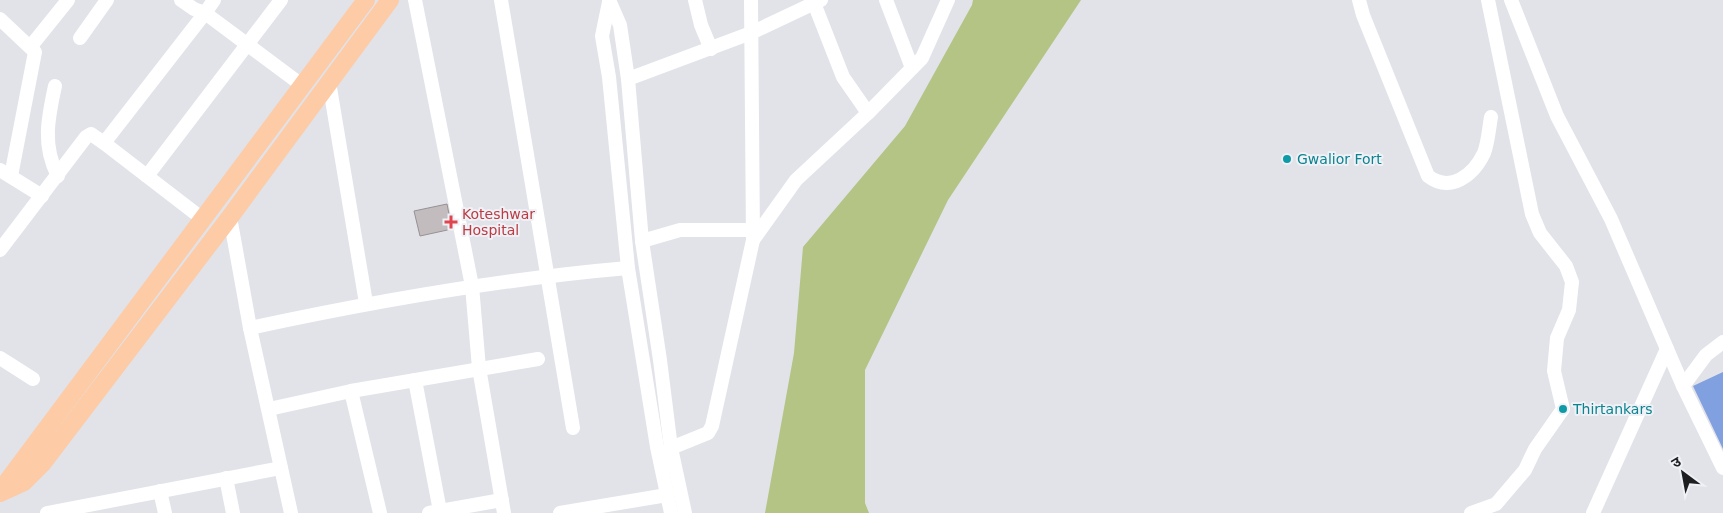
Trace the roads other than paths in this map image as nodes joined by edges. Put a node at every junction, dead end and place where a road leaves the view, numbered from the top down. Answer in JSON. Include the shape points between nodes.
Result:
{"nodes":[{"id":1,"x":68,"y":0,"type":"edge"},
{"id":2,"x":107,"y":0,"type":"edge"},
{"id":3,"x":181,"y":0,"type":"edge"},
{"id":4,"x":214,"y":0,"type":"edge"},
{"id":5,"x":281,"y":0,"type":"edge"},
{"id":6,"x":366,"y":0,"type":"edge"},
{"id":7,"x":390,"y":0,"type":"edge"},
{"id":8,"x":414,"y":0,"type":"edge"},
{"id":9,"x":501,"y":0,"type":"edge"},
{"id":10,"x":695,"y":0,"type":"edge"},
{"id":11,"x":751,"y":0,"type":"edge"},
{"id":12,"x":886,"y":0,"type":"edge"},
{"id":13,"x":948,"y":0,"type":"edge"},
{"id":14,"x":1359,"y":0,"type":"edge"},
{"id":15,"x":1488,"y":0,"type":"edge"},
{"id":16,"x":1511,"y":0,"type":"edge"},
{"id":17,"x":609,"y":1,"type":"edge"},
{"id":18,"x":817,"y":2,"type":"edge"},
{"id":19,"x":205,"y":13,"type":"junction"},
{"id":20,"x":0,"y":19,"type":"edge"},
{"id":21,"x":750,"y":33,"type":"junction"},
{"id":22,"x":80,"y":38,"type":"dead end"},
{"id":23,"x":248,"y":45,"type":"junction"},
{"id":24,"x":31,"y":46,"type":"junction"},
{"id":25,"x":711,"y":49,"type":"junction"},
{"id":26,"x":912,"y":68,"type":"junction"},
{"id":27,"x":628,"y":79,"type":"junction"},
{"id":28,"x":330,"y":82,"type":"junction"},
{"id":29,"x":55,"y":86,"type":"dead end"},
{"id":30,"x":303,"y":86,"type":"junction"},
{"id":31,"x":868,"y":113,"type":"junction"},
{"id":32,"x":1491,"y":117,"type":"dead end"},
{"id":33,"x":104,"y":143,"type":"junction"},
{"id":34,"x":6,"y":173,"type":"edge"},
{"id":35,"x":58,"y":176,"type":"junction"},
{"id":36,"x":147,"y":176,"type":"junction"},
{"id":37,"x":42,"y":196,"type":"junction"},
{"id":38,"x":230,"y":217,"type":"junction"},
{"id":39,"x":204,"y":220,"type":"junction"},
{"id":40,"x":753,"y":235,"type":"junction"},
{"id":41,"x":642,"y":241,"type":"junction"},
{"id":42,"x":0,"y":250,"type":"edge"},
{"id":43,"x":628,"y":268,"type":"junction"},
{"id":44,"x":548,"y":275,"type":"junction"},
{"id":45,"x":472,"y":286,"type":"junction"},
{"id":46,"x":366,"y":303,"type":"junction"},
{"id":47,"x":250,"y":328,"type":"junction"},
{"id":48,"x":1723,"y":342,"type":"edge"},
{"id":49,"x":1667,"y":349,"type":"junction"},
{"id":50,"x":0,"y":358,"type":"edge"},
{"id":51,"x":538,"y":359,"type":"dead end"},
{"id":52,"x":479,"y":368,"type":"junction"},
{"id":53,"x":33,"y":379,"type":"dead end"},
{"id":54,"x":415,"y":380,"type":"junction"},
{"id":55,"x":1683,"y":386,"type":"junction"},
{"id":56,"x":351,"y":391,"type":"junction"},
{"id":57,"x":269,"y":408,"type":"junction"},
{"id":58,"x":573,"y":428,"type":"dead end"},
{"id":59,"x":671,"y":448,"type":"junction"},
{"id":60,"x":281,"y":468,"type":"junction"},
{"id":61,"x":1723,"y":468,"type":"edge"},
{"id":62,"x":226,"y":478,"type":"junction"},
{"id":63,"x":160,"y":491,"type":"junction"},
{"id":64,"x":0,"y":492,"type":"edge"},
{"id":65,"x":667,"y":495,"type":"junction"},
{"id":66,"x":503,"y":506,"type":"edge"},
{"id":67,"x":99,"y":508,"type":"edge"},
{"id":68,"x":62,"y":512,"type":"edge"},
{"id":69,"x":434,"y":512,"type":"edge"},
{"id":70,"x":47,"y":513,"type":"edge"},
{"id":71,"x":165,"y":513,"type":"edge"},
{"id":72,"x":233,"y":513,"type":"edge"},
{"id":73,"x":291,"y":513,"type":"edge"},
{"id":74,"x":380,"y":513,"type":"edge"},
{"id":75,"x":560,"y":513,"type":"edge"},
{"id":76,"x":671,"y":513,"type":"edge"},
{"id":77,"x":685,"y":513,"type":"edge"},
{"id":78,"x":1471,"y":513,"type":"edge"},
{"id":79,"x":1594,"y":513,"type":"edge"}],
"edges":[{"from":1,"to":24,"type":"street"},
{"from":2,"to":22,"type":"street"},
{"from":3,"to":19,"type":"street"},
{"from":4,"to":19,"type":"street"},
{"from":5,"to":23,"type":"street"},
{"from":6,"to":30,"type":"main road"},
{"from":7,"to":28,"type":"main road"},
{"from":8,"to":45,"type":"street"},
{"from":9,"to":44,"type":"street"},
{"from":10,"to":25,"type":"street"},
{"from":11,"to":21,"type":"street"},
{"from":12,"to":26,"type":"street"},
{"from":13,"to":26,"type":"street","via":[[922,58]]},
{"from":14,"to":32,"type":"street","via":[[1428,176],[1437,183],[1448,184],[1463,178],[1484,152]]},
{"from":15,"to":78,"type":"street","via":[[1532,214],[1540,233],[1566,266],[1572,282],[1569,310],[1557,338],[1554,371],[1563,410],[1535,449],[1525,470],[1496,504]]},
{"from":16,"to":49,"type":"street","via":[[1557,116],[1611,219]]},
{"from":17,"to":27,"type":"street","via":[[620,25]]},
{"from":17,"to":43,"type":"street","via":[[602,36]]},
{"from":18,"to":21,"type":"street"},
{"from":18,"to":31,"type":"street","via":[[843,77]]},
{"from":19,"to":23,"type":"street"},
{"from":19,"to":33,"type":"street"},
{"from":20,"to":24,"type":"street"},
{"from":21,"to":25,"type":"street"},
{"from":21,"to":40,"type":"street"},
{"from":23,"to":30,"type":"street"},
{"from":23,"to":36,"type":"street"},
{"from":24,"to":34,"type":"street","via":[[34,58]]},
{"from":25,"to":27,"type":"street"},
{"from":26,"to":31,"type":"street"},
{"from":27,"to":41,"type":"street"},
{"from":28,"to":38,"type":"main road"},
{"from":28,"to":46,"type":"street"},
{"from":29,"to":35,"type":"street","via":[[47,123],[50,161]]},
{"from":30,"to":39,"type":"main road"},
{"from":31,"to":40,"type":"street","via":[[796,180]]},
{"from":33,"to":35,"type":"street","via":[[91,134],[86,137]]},
{"from":33,"to":36,"type":"street"},
{"from":34,"to":37,"type":"street"},
{"from":35,"to":37,"type":"street"},
{"from":36,"to":39,"type":"street"},
{"from":37,"to":42,"type":"street"},
{"from":38,"to":47,"type":"street"},
{"from":38,"to":64,"type":"main road","via":[[42,464],[24,482]]},
{"from":39,"to":64,"type":"main road"},
{"from":40,"to":41,"type":"street","via":[[680,230]]},
{"from":40,"to":59,"type":"street","via":[[712,426],[708,433]]},
{"from":41,"to":59,"type":"street"},
{"from":43,"to":44,"type":"street"},
{"from":43,"to":65,"type":"street"},
{"from":44,"to":45,"type":"street"},
{"from":44,"to":58,"type":"street"},
{"from":45,"to":46,"type":"street"},
{"from":45,"to":52,"type":"street"},
{"from":46,"to":47,"type":"street"},
{"from":47,"to":57,"type":"street"},
{"from":48,"to":55,"type":"street","via":[[1706,355]]},
{"from":49,"to":55,"type":"street"},
{"from":49,"to":79,"type":"street"},
{"from":50,"to":53,"type":"street"},
{"from":51,"to":52,"type":"street"},
{"from":52,"to":54,"type":"street"},
{"from":52,"to":66,"type":"street"},
{"from":54,"to":56,"type":"street"},
{"from":54,"to":69,"type":"street"},
{"from":55,"to":61,"type":"street"},
{"from":56,"to":57,"type":"street"},
{"from":56,"to":74,"type":"street"},
{"from":57,"to":60,"type":"street"},
{"from":59,"to":77,"type":"street"},
{"from":60,"to":62,"type":"street"},
{"from":60,"to":73,"type":"street"},
{"from":62,"to":63,"type":"street"},
{"from":62,"to":72,"type":"street"},
{"from":63,"to":67,"type":"street"},
{"from":63,"to":71,"type":"street"},
{"from":65,"to":75,"type":"street"},
{"from":65,"to":76,"type":"street"},
{"from":66,"to":69,"type":"street"},
{"from":67,"to":68,"type":"street"},
{"from":68,"to":70,"type":"street"}]}
